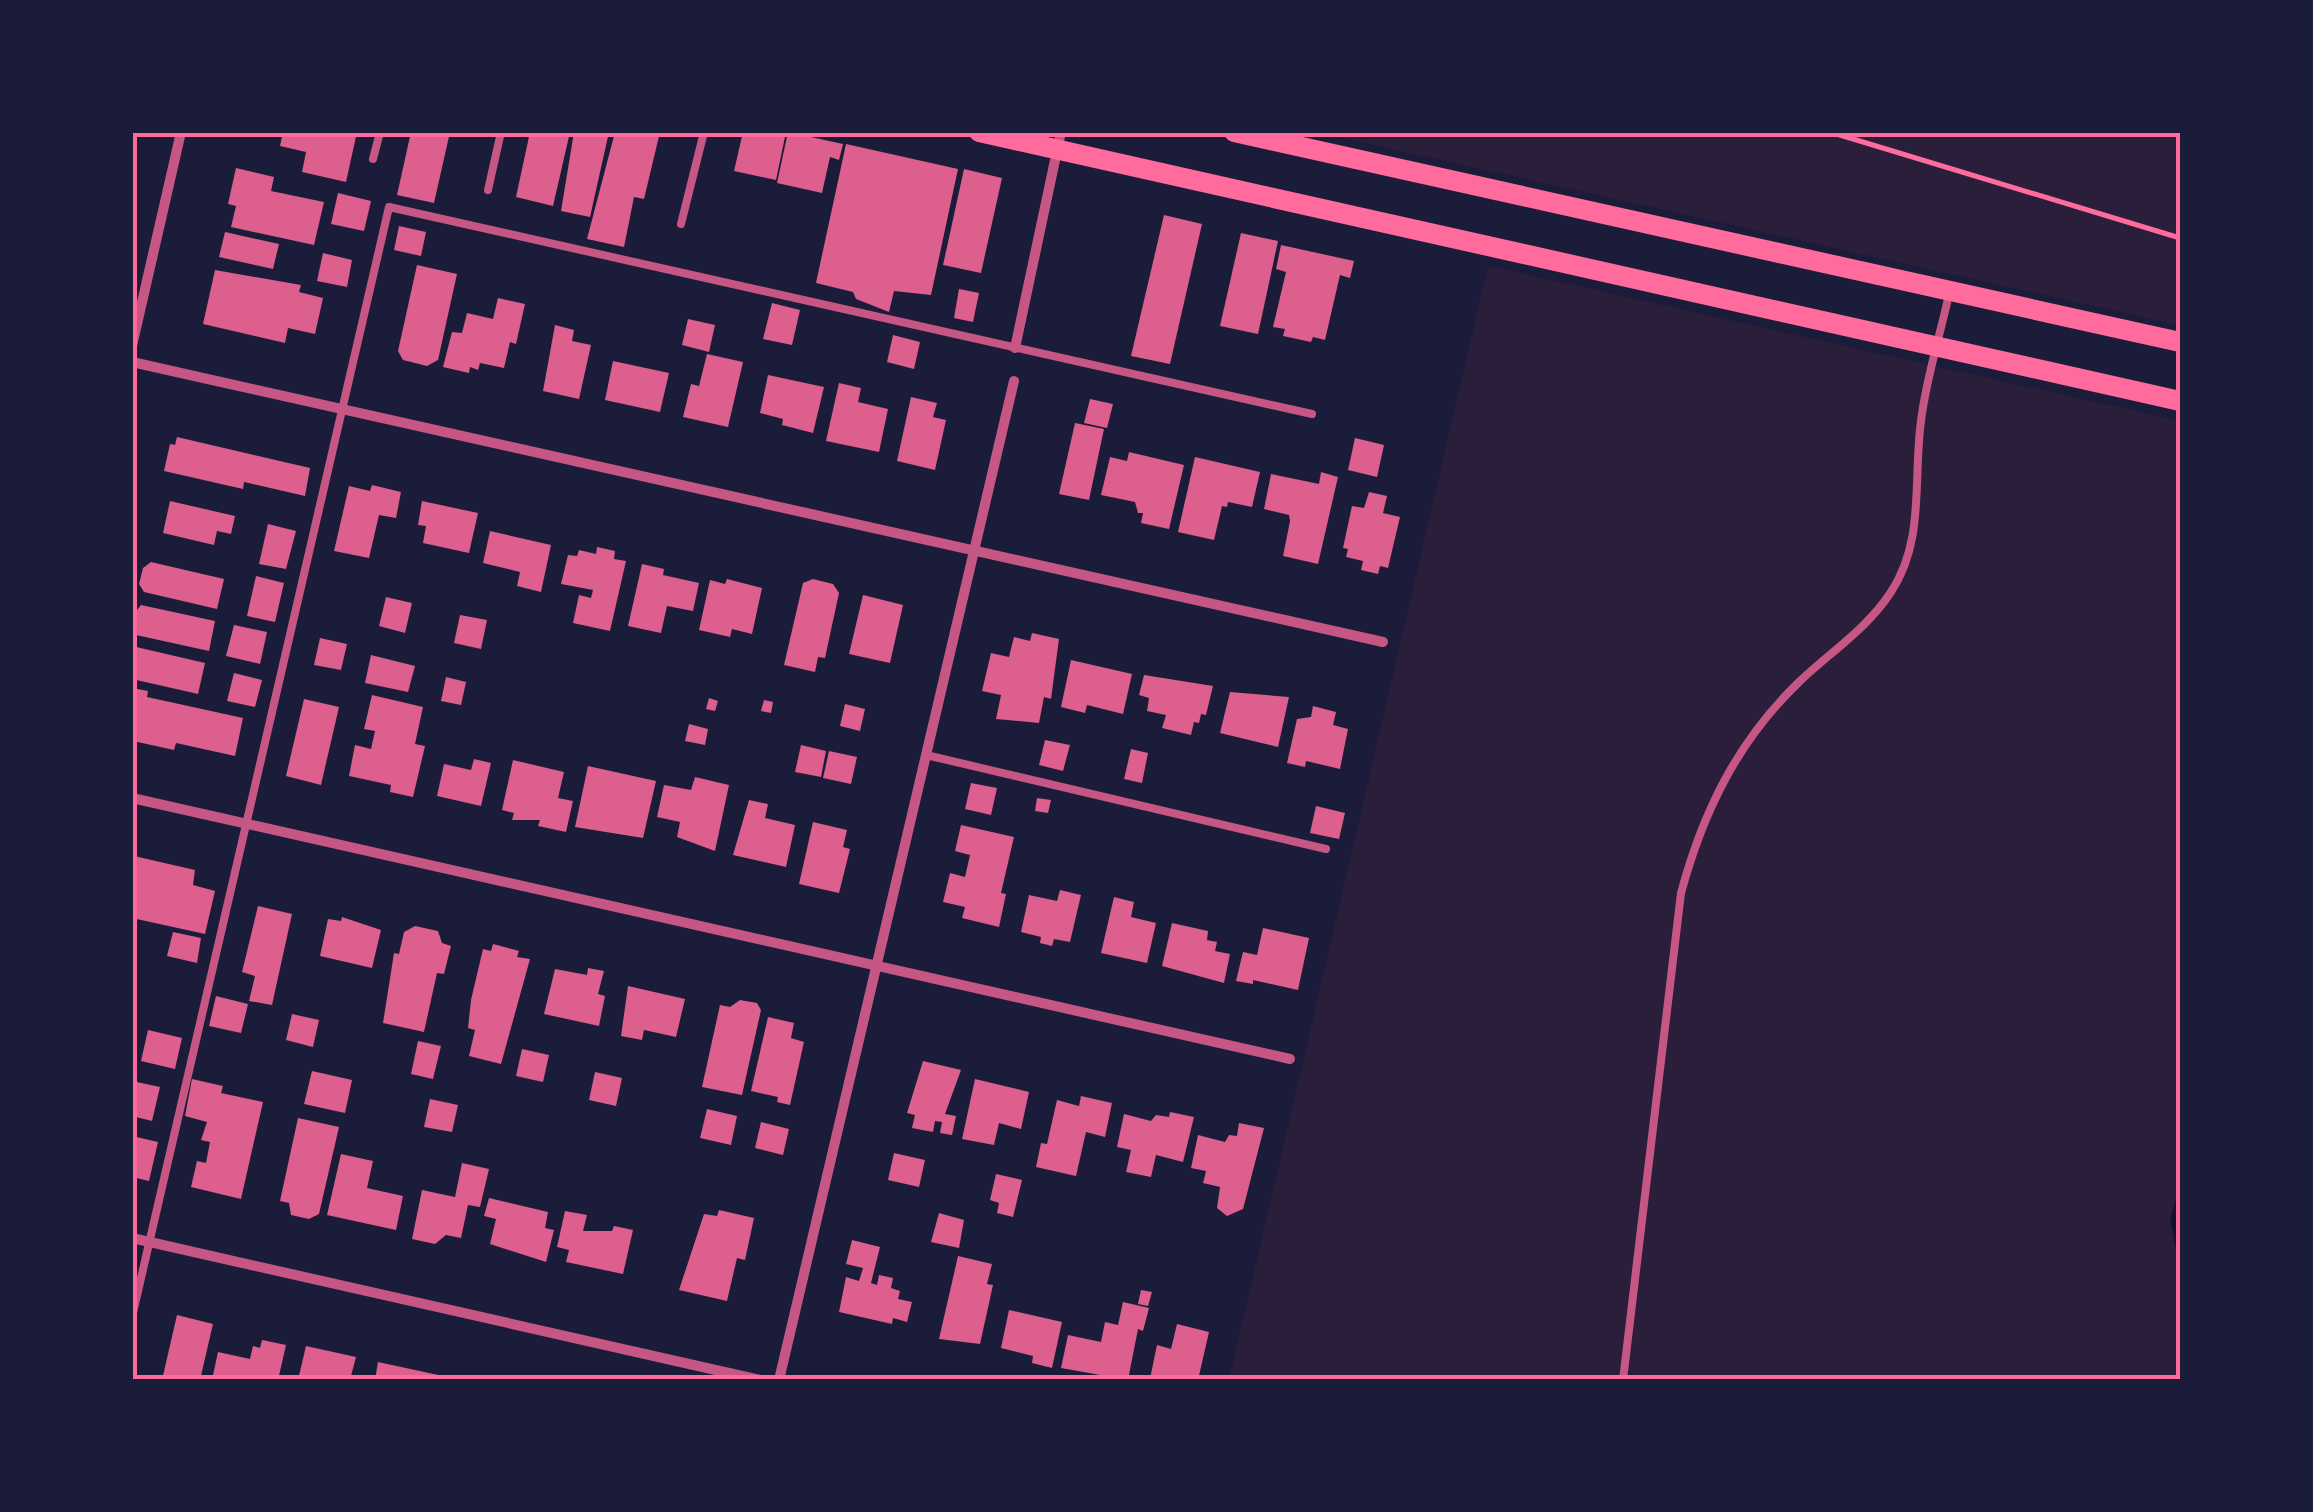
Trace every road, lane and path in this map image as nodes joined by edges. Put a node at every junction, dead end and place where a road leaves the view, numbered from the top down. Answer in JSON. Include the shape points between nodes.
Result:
{"nodes":[{"id":1,"x":181,"y":132,"type":"edge"},
{"id":2,"x":380,"y":132,"type":"edge"},
{"id":3,"x":501,"y":132,"type":"edge"},
{"id":4,"x":704,"y":132,"type":"edge"},
{"id":5,"x":979,"y":132,"type":"edge"},
{"id":6,"x":1234,"y":132,"type":"edge"},
{"id":7,"x":1830,"y":132,"type":"edge"},
{"id":8,"x":1060,"y":141,"type":"edge"},
{"id":9,"x":373,"y":159,"type":"dead end"},
{"id":10,"x":488,"y":190,"type":"dead end"},
{"id":11,"x":682,"y":224,"type":"dead end"},
{"id":12,"x":2180,"y":238,"type":"edge"},
{"id":13,"x":1950,"y":290,"type":"junction"},
{"id":14,"x":2180,"y":342,"type":"edge"},
{"id":15,"x":132,"y":346,"type":"edge"},
{"id":16,"x":1937,"y":347,"type":"junction"},
{"id":17,"x":1015,"y":348,"type":"junction"},
{"id":18,"x":132,"y":362,"type":"edge"},
{"id":19,"x":1014,"y":381,"type":"dead end"},
{"id":20,"x":2180,"y":402,"type":"edge"},
{"id":21,"x":342,"y":409,"type":"junction"},
{"id":22,"x":1312,"y":414,"type":"dead end"},
{"id":23,"x":974,"y":551,"type":"junction"},
{"id":24,"x":1383,"y":642,"type":"dead end"},
{"id":25,"x":926,"y":755,"type":"junction"},
{"id":26,"x":132,"y":798,"type":"edge"},
{"id":27,"x":246,"y":824,"type":"junction"},
{"id":28,"x":1326,"y":849,"type":"dead end"},
{"id":29,"x":876,"y":966,"type":"junction"},
{"id":30,"x":1290,"y":1058,"type":"dead end"},
{"id":31,"x":132,"y":1238,"type":"edge"},
{"id":32,"x":150,"y":1242,"type":"junction"},
{"id":33,"x":132,"y":1317,"type":"edge"},
{"id":34,"x":760,"y":1380,"type":"edge"},
{"id":35,"x":779,"y":1380,"type":"edge"},
{"id":36,"x":1623,"y":1380,"type":"edge"}],
"edges":[{"from":1,"to":15,"type":"street"},
{"from":2,"to":9,"type":"lane"},
{"from":3,"to":10,"type":"lane"},
{"from":4,"to":11,"type":"lane"},
{"from":5,"to":8,"type":"main road"},
{"from":6,"to":13,"type":"main road"},
{"from":7,"to":12,"type":"path"},
{"from":8,"to":16,"type":"main road"},
{"from":8,"to":17,"type":"street"},
{"from":13,"to":14,"type":"main road"},
{"from":13,"to":16,"type":"lane"},
{"from":16,"to":20,"type":"main road"},
{"from":16,"to":36,"type":"lane","via":[[1920,422],[1912,540],[1902,572],[1869,620],[1762,722],[1710,804],[1693,847]]},
{"from":17,"to":21,"type":"lane","via":[[388,206]]},
{"from":17,"to":22,"type":"lane"},
{"from":18,"to":21,"type":"street"},
{"from":19,"to":23,"type":"street"},
{"from":21,"to":23,"type":"street"},
{"from":21,"to":27,"type":"lane"},
{"from":23,"to":24,"type":"street"},
{"from":23,"to":25,"type":"street"},
{"from":25,"to":28,"type":"lane"},
{"from":25,"to":29,"type":"street"},
{"from":26,"to":27,"type":"street"},
{"from":27,"to":29,"type":"street"},
{"from":27,"to":32,"type":"lane"},
{"from":29,"to":30,"type":"street"},
{"from":29,"to":35,"type":"street"},
{"from":31,"to":32,"type":"street"},
{"from":32,"to":33,"type":"lane"},
{"from":32,"to":34,"type":"street"}]}
